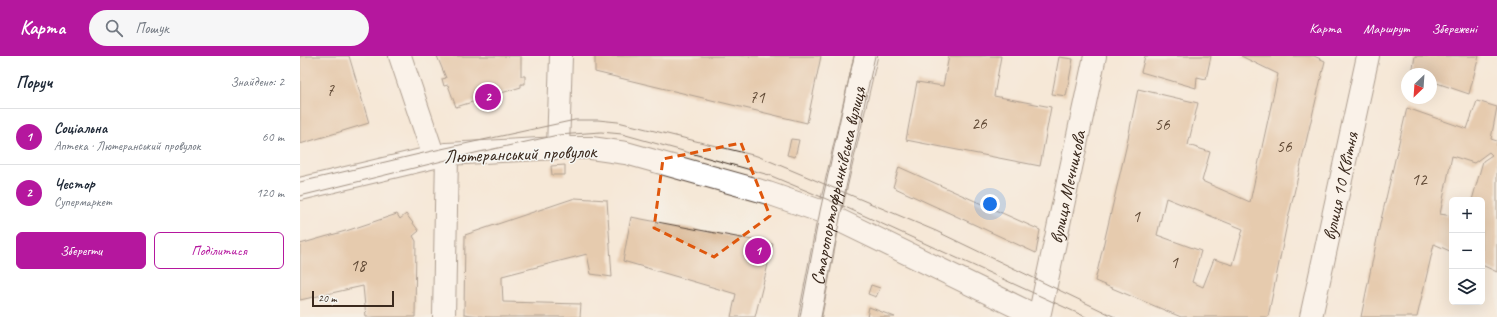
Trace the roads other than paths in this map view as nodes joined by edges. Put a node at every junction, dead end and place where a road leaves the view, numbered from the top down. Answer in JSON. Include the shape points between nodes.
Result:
{"nodes":[{"id":1,"x":400,"y":56,"type":"edge"},
{"id":2,"x":561,"y":56,"type":"edge"},
{"id":3,"x":866,"y":56,"type":"edge"},
{"id":4,"x":1094,"y":56,"type":"edge"},
{"id":5,"x":1368,"y":56,"type":"edge"},
{"id":6,"x":558,"y":148,"type":"junction"},
{"id":7,"x":441,"y":155,"type":"junction"},
{"id":8,"x":300,"y":189,"type":"edge"},
{"id":9,"x":829,"y":216,"type":"junction"},
{"id":10,"x":444,"y":317,"type":"edge"},
{"id":11,"x":810,"y":317,"type":"edge"},
{"id":12,"x":1038,"y":317,"type":"edge"},
{"id":13,"x":1311,"y":317,"type":"edge"}],
"edges":[{"from":1,"to":7,"type":"street"},
{"from":2,"to":6,"type":"street"},
{"from":3,"to":9,"type":"street","name":"Старопортофранківська вулиця"},
{"from":4,"to":12,"type":"street","name":"вулиця Мечникова"},
{"from":5,"to":13,"type":"street","name":"вулиця 10 Квітня"},
{"from":6,"to":7,"type":"street","name":"Лютеранський провулок"},
{"from":6,"to":9,"type":"street","name":"Лютеранський провулок","via":[[591,148],[626,153],[768,193]]},
{"from":7,"to":8,"type":"street","name":"Лютеранський провулок"},
{"from":7,"to":10,"type":"street"},
{"from":9,"to":11,"type":"street","name":"Старопортофранківська вулиця"},
{"from":9,"to":12,"type":"street","name":"Лютеранський провулок"}]}
